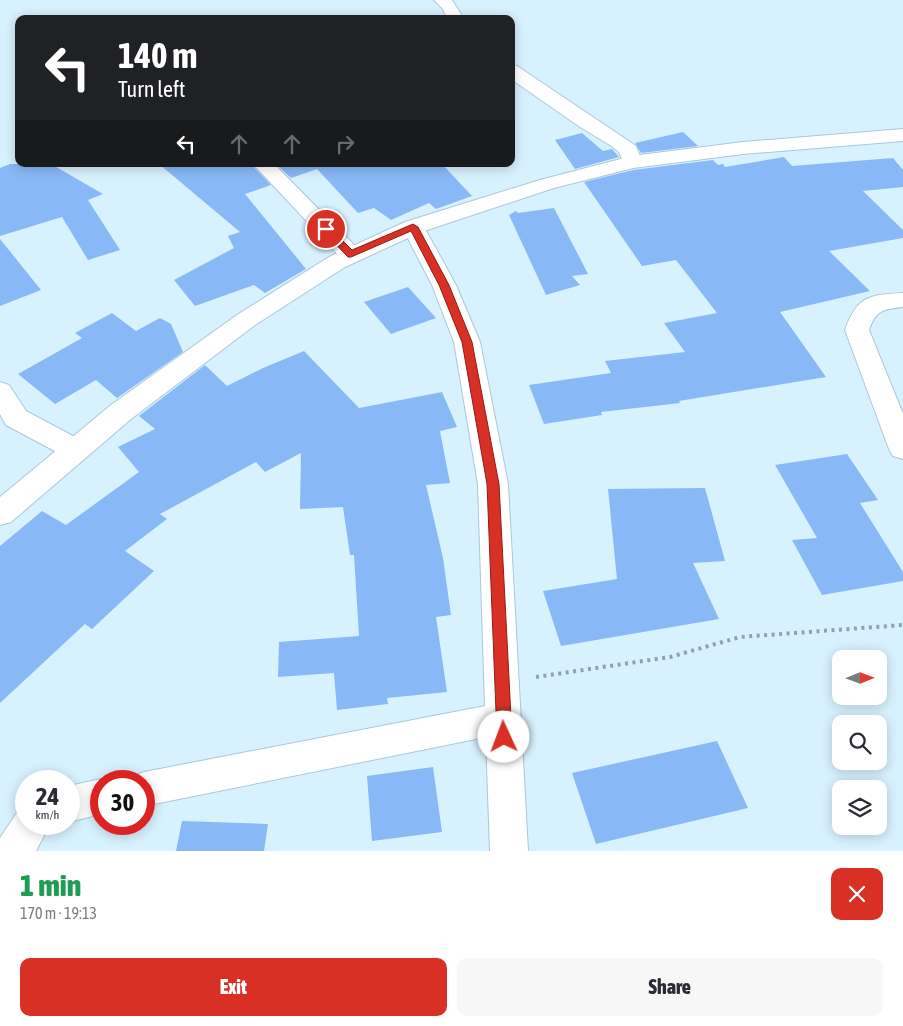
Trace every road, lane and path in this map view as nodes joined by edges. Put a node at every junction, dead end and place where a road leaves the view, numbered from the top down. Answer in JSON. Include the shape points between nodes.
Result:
{"nodes":[{"id":1,"x":442,"y":0,"type":"edge"},
{"id":2,"x":454,"y":15,"type":"edge"},
{"id":3,"x":515,"y":73,"type":"edge"},
{"id":4,"x":903,"y":134,"type":"edge"},
{"id":5,"x":632,"y":162,"type":"junction"},
{"id":6,"x":266,"y":167,"type":"edge"},
{"id":7,"x":413,"y":227,"type":"junction"},
{"id":8,"x":351,"y":254,"type":"junction"},
{"id":9,"x":903,"y":300,"type":"edge"},
{"id":10,"x":0,"y":391,"type":"edge"},
{"id":11,"x":903,"y":449,"type":"edge"},
{"id":12,"x":76,"y":450,"type":"junction"},
{"id":13,"x":0,"y":514,"type":"edge"},
{"id":14,"x":903,"y":625,"type":"edge"},
{"id":15,"x":502,"y":683,"type":"junction"},
{"id":16,"x":503,"y":718,"type":"junction"},
{"id":17,"x":155,"y":787,"type":"edge"},
{"id":18,"x":24,"y":835,"type":"edge"},
{"id":19,"x":14,"y":851,"type":"edge"},
{"id":20,"x":509,"y":851,"type":"edge"}],
"edges":[{"from":1,"to":2,"type":"street"},
{"from":3,"to":5,"type":"street","via":[[620,142],[629,150]]},
{"from":4,"to":5,"type":"street","via":[[743,148]]},
{"from":5,"to":7,"type":"street","via":[[547,184]]},
{"from":6,"to":8,"type":"street"},
{"from":7,"to":8,"type":"street"},
{"from":7,"to":15,"type":"street","via":[[444,285],[467,342],[493,484]]},
{"from":8,"to":12,"type":"street","via":[[246,320],[121,412]]},
{"from":9,"to":11,"type":"street","via":[[880,302],[863,313],[858,330]]},
{"from":10,"to":12,"type":"street","via":[[16,418]]},
{"from":12,"to":13,"type":"street"},
{"from":14,"to":15,"type":"path","via":[[740,637],[670,656]]},
{"from":15,"to":16,"type":"street"},
{"from":16,"to":17,"type":"street"},
{"from":16,"to":20,"type":"street"},
{"from":18,"to":19,"type":"street"}]}
